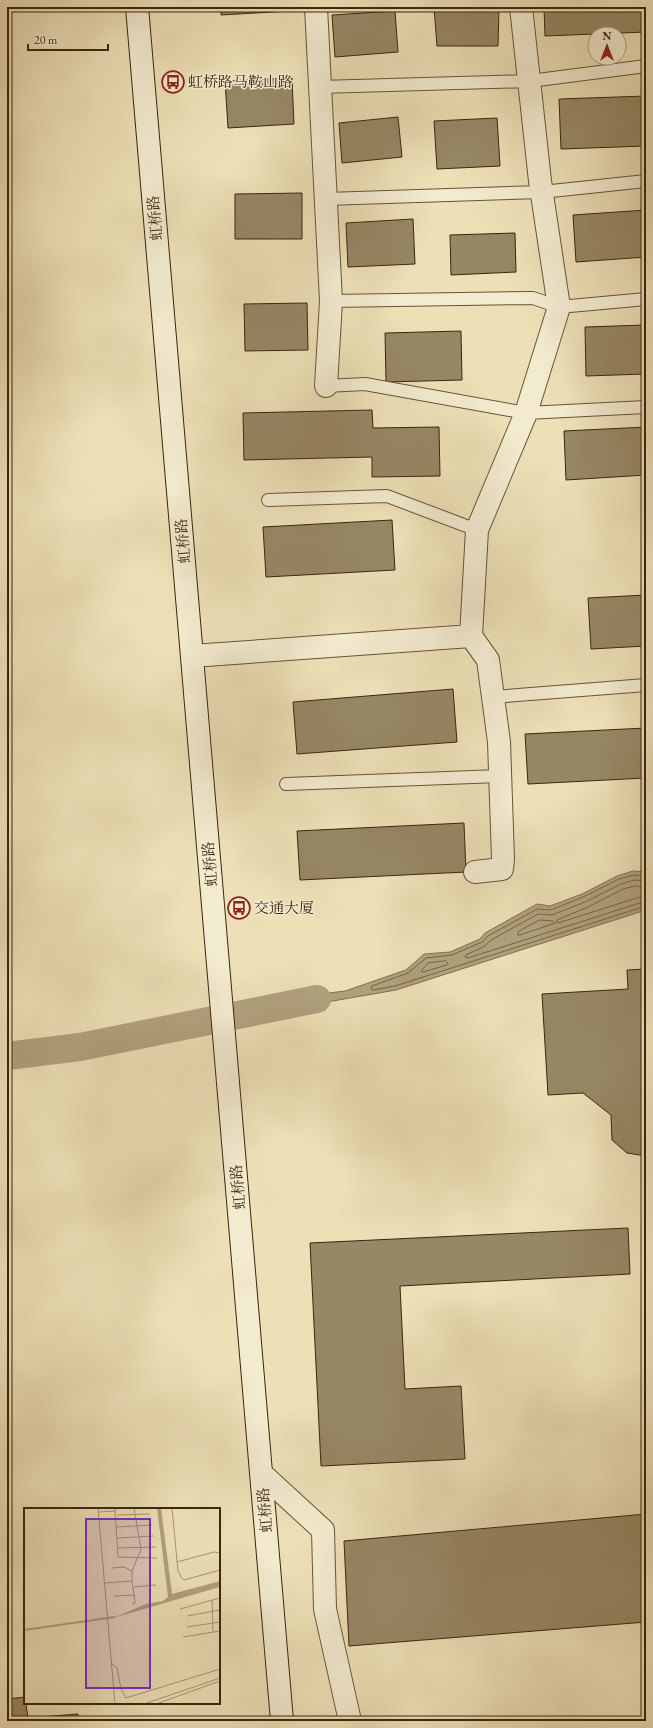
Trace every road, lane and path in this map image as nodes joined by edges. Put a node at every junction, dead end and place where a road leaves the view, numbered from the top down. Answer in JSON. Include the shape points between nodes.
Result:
{"nodes":[{"id":1,"x":138,"y":7,"type":"edge"},
{"id":2,"x":316,"y":7,"type":"edge"},
{"id":3,"x":521,"y":7,"type":"edge"},
{"id":4,"x":646,"y":66,"type":"edge"},
{"id":5,"x":530,"y":81,"type":"junction"},
{"id":6,"x":320,"y":87,"type":"junction"},
{"id":7,"x":646,"y":181,"type":"edge"},
{"id":8,"x":542,"y":192,"type":"junction"},
{"id":9,"x":326,"y":199,"type":"junction"},
{"id":10,"x":646,"y":299,"type":"edge"},
{"id":11,"x":331,"y":301,"type":"junction"},
{"id":12,"x":559,"y":307,"type":"junction"},
{"id":13,"x":326,"y":386,"type":"joint"},
{"id":14,"x":646,"y":407,"type":"edge"},
{"id":15,"x":526,"y":413,"type":"junction"},
{"id":16,"x":268,"y":500,"type":"dead end"},
{"id":17,"x":477,"y":530,"type":"junction"},
{"id":18,"x":471,"y":636,"type":"junction"},
{"id":19,"x":192,"y":656,"type":"junction"},
{"id":20,"x":646,"y":685,"type":"edge"},
{"id":21,"x":493,"y":697,"type":"junction"},
{"id":22,"x":500,"y":776,"type":"junction"},
{"id":23,"x":286,"y":784,"type":"dead end"},
{"id":24,"x":476,"y":872,"type":"dead end"},
{"id":25,"x":262,"y":1474,"type":"junction"},
{"id":26,"x":282,"y":1721,"type":"edge"},
{"id":27,"x":350,"y":1721,"type":"edge"}],
"edges":[{"from":1,"to":19,"type":"street","name":"虹桥路"},
{"from":2,"to":6,"type":"street"},
{"from":3,"to":5,"type":"street"},
{"from":4,"to":5,"type":"lane"},
{"from":5,"to":6,"type":"lane"},
{"from":5,"to":8,"type":"street"},
{"from":6,"to":9,"type":"street"},
{"from":7,"to":8,"type":"lane"},
{"from":8,"to":9,"type":"lane"},
{"from":8,"to":12,"type":"street"},
{"from":9,"to":11,"type":"street"},
{"from":10,"to":12,"type":"lane"},
{"from":11,"to":12,"type":"lane","via":[[533,298]]},
{"from":11,"to":13,"type":"street"},
{"from":12,"to":15,"type":"street"},
{"from":13,"to":15,"type":"lane","via":[[365,384]]},
{"from":14,"to":15,"type":"lane"},
{"from":15,"to":17,"type":"street"},
{"from":16,"to":17,"type":"lane","via":[[387,496]]},
{"from":17,"to":18,"type":"street"},
{"from":18,"to":19,"type":"street"},
{"from":18,"to":21,"type":"street","via":[[488,660]]},
{"from":19,"to":25,"type":"street","name":"虹桥路"},
{"from":20,"to":21,"type":"lane"},
{"from":21,"to":22,"type":"street","via":[[499,742]]},
{"from":22,"to":23,"type":"lane"},
{"from":22,"to":24,"type":"street","via":[[502,869]]},
{"from":25,"to":26,"type":"street","name":"虹桥路"},
{"from":25,"to":27,"type":"street","via":[[323,1530],[325,1609]]}]}
